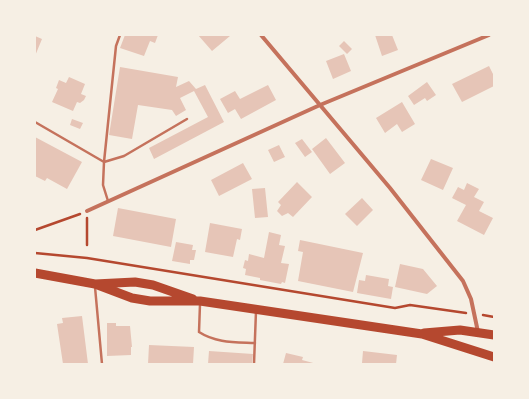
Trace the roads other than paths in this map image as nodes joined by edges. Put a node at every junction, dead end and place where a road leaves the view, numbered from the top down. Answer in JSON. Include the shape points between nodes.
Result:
{"nodes":[{"id":1,"x":120,"y":35,"type":"edge"},
{"id":2,"x":261,"y":35,"type":"edge"},
{"id":3,"x":489,"y":35,"type":"edge"},
{"id":4,"x":320,"y":105,"type":"junction"},
{"id":5,"x":187,"y":119,"type":"dead end"},
{"id":6,"x":35,"y":122,"type":"edge"},
{"id":7,"x":104,"y":162,"type":"junction"},
{"id":8,"x":108,"y":201,"type":"junction"},
{"id":9,"x":87,"y":211,"type":"road end"},
{"id":10,"x":35,"y":274,"type":"edge"},
{"id":11,"x":95,"y":284,"type":"junction"},
{"id":12,"x":200,"y":301,"type":"junction"},
{"id":13,"x":256,"y":310,"type":"junction"},
{"id":14,"x":478,"y":332,"type":"junction"},
{"id":15,"x":422,"y":334,"type":"junction"},
{"id":16,"x":494,"y":335,"type":"edge"},
{"id":17,"x":255,"y":343,"type":"junction"},
{"id":18,"x":494,"y":357,"type":"edge"},
{"id":19,"x":102,"y":364,"type":"edge"},
{"id":20,"x":254,"y":364,"type":"edge"}],
"edges":[{"from":1,"to":7,"type":"lane","via":[[116,46]]},
{"from":2,"to":4,"type":"street"},
{"from":3,"to":4,"type":"street"},
{"from":4,"to":8,"type":"street"},
{"from":4,"to":14,"type":"street","via":[[463,281],[468,289]]},
{"from":5,"to":7,"type":"lane","via":[[124,156]]},
{"from":6,"to":7,"type":"lane"},
{"from":7,"to":8,"type":"lane","via":[[104,185]]},
{"from":8,"to":9,"type":"street"},
{"from":10,"to":11,"type":"main road"},
{"from":11,"to":12,"type":"main road","via":[[132,298],[150,301]]},
{"from":11,"to":12,"type":"main road","via":[[135,282],[153,285]]},
{"from":11,"to":19,"type":"lane"},
{"from":12,"to":13,"type":"main road"},
{"from":12,"to":17,"type":"lane","via":[[199,332],[222,342]]},
{"from":13,"to":15,"type":"main road"},
{"from":13,"to":17,"type":"lane"},
{"from":14,"to":15,"type":"main road","via":[[460,330]]},
{"from":14,"to":16,"type":"main road"},
{"from":15,"to":18,"type":"main road"},
{"from":17,"to":20,"type":"lane"}]}
